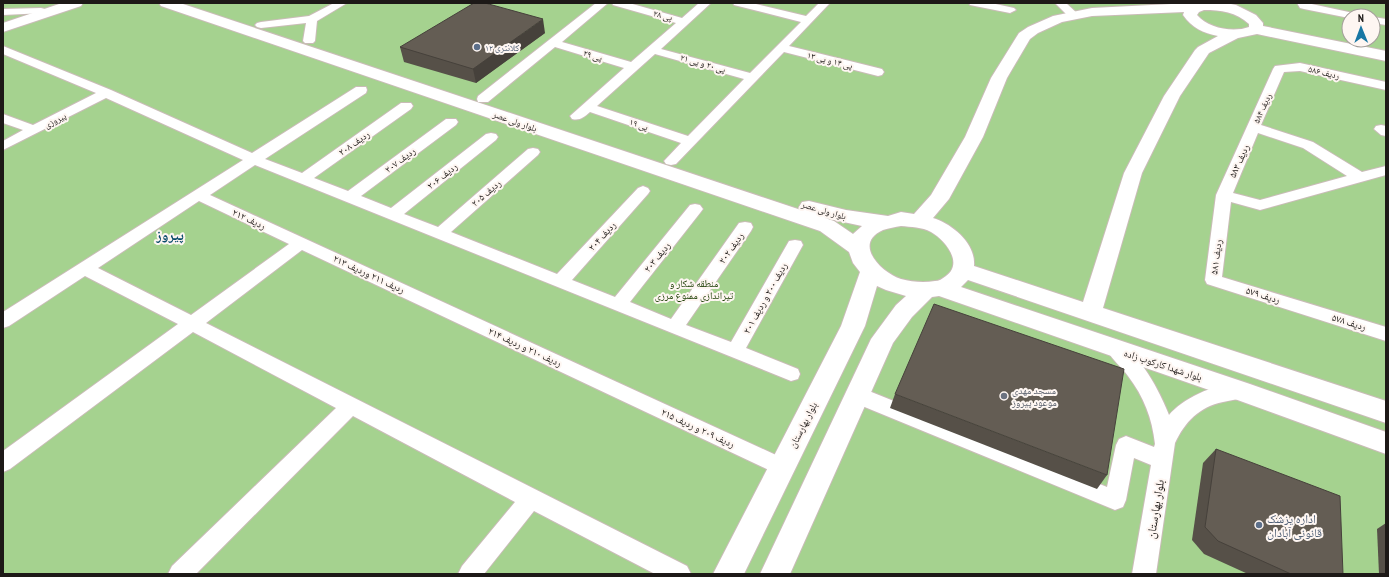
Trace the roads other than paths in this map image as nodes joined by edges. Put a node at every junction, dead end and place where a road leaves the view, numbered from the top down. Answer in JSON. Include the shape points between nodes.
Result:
{"nodes":[{"id":1,"x":58,"y":3,"type":"edge"},
{"id":2,"x":76,"y":3,"type":"edge"},
{"id":3,"x":166,"y":3,"type":"edge"},
{"id":4,"x":195,"y":3,"type":"edge"},
{"id":5,"x":342,"y":3,"type":"edge"},
{"id":6,"x":603,"y":3,"type":"edge"},
{"id":7,"x":617,"y":3,"type":"edge"},
{"id":8,"x":706,"y":3,"type":"edge"},
{"id":9,"x":738,"y":3,"type":"edge"},
{"id":10,"x":825,"y":3,"type":"edge"},
{"id":11,"x":974,"y":3,"type":"edge"},
{"id":12,"x":1060,"y":3,"type":"edge"},
{"id":13,"x":1303,"y":5,"type":"edge"},
{"id":14,"x":1143,"y":6,"type":"edge"},
{"id":15,"x":1203,"y":6,"type":"edge"},
{"id":16,"x":1007,"y":7,"type":"edge"},
{"id":17,"x":1236,"y":7,"type":"edge"},
{"id":18,"x":41,"y":11,"type":"junction"},
{"id":19,"x":1114,"y":11,"type":"junction"},
{"id":20,"x":3,"y":12,"type":"edge"},
{"id":21,"x":1341,"y":13,"type":"edge"},
{"id":22,"x":1073,"y":16,"type":"junction"},
{"id":23,"x":312,"y":19,"type":"junction"},
{"id":24,"x":808,"y":20,"type":"junction"},
{"id":25,"x":685,"y":22,"type":"junction"},
{"id":26,"x":1197,"y":23,"type":"junction"},
{"id":27,"x":261,"y":25,"type":"junction"},
{"id":28,"x":1256,"y":26,"type":"junction"},
{"id":29,"x":4,"y":28,"type":"edge"},
{"id":30,"x":1234,"y":34,"type":"junction"},
{"id":31,"x":309,"y":41,"type":"junction"},
{"id":32,"x":553,"y":43,"type":"junction"},
{"id":33,"x":781,"y":48,"type":"junction"},
{"id":34,"x":1386,"y":49,"type":"edge"},
{"id":35,"x":3,"y":50,"type":"edge"},
{"id":36,"x":653,"y":50,"type":"junction"},
{"id":37,"x":1204,"y":50,"type":"junction"},
{"id":38,"x":1386,"y":56,"type":"edge"},
{"id":39,"x":634,"y":67,"type":"junction"},
{"id":40,"x":1280,"y":69,"type":"joint"},
{"id":41,"x":878,"y":72,"type":"dead end"},
{"id":42,"x":752,"y":77,"type":"junction"},
{"id":43,"x":1386,"y":86,"type":"edge"},
{"id":44,"x":361,"y":90,"type":"dead end"},
{"id":45,"x":106,"y":94,"type":"junction"},
{"id":46,"x":483,"y":98,"type":"junction"},
{"id":47,"x":406,"y":106,"type":"dead end"},
{"id":48,"x":588,"y":107,"type":"junction"},
{"id":49,"x":577,"y":116,"type":"dead end"},
{"id":50,"x":3,"y":118,"type":"edge"},
{"id":51,"x":451,"y":122,"type":"dead end"},
{"id":52,"x":1254,"y":127,"type":"junction"},
{"id":53,"x":34,"y":130,"type":"junction"},
{"id":54,"x":491,"y":137,"type":"dead end"},
{"id":55,"x":690,"y":141,"type":"junction"},
{"id":56,"x":3,"y":146,"type":"edge"},
{"id":57,"x":533,"y":152,"type":"dead end"},
{"id":58,"x":254,"y":159,"type":"junction"},
{"id":59,"x":671,"y":161,"type":"junction"},
{"id":60,"x":1386,"y":170,"type":"edge"},
{"id":61,"x":1359,"y":177,"type":"junction"},
{"id":62,"x":303,"y":179,"type":"junction"},
{"id":63,"x":644,"y":191,"type":"dead end"},
{"id":64,"x":198,"y":195,"type":"junction"},
{"id":65,"x":1224,"y":195,"type":"junction"},
{"id":66,"x":349,"y":198,"type":"junction"},
{"id":67,"x":939,"y":199,"type":"junction"},
{"id":68,"x":695,"y":209,"type":"dead end"},
{"id":69,"x":393,"y":215,"type":"junction"},
{"id":70,"x":884,"y":221,"type":"junction"},
{"id":71,"x":919,"y":221,"type":"junction"},
{"id":72,"x":745,"y":227,"type":"dead end"},
{"id":73,"x":940,"y":228,"type":"junction"},
{"id":74,"x":439,"y":234,"type":"junction"},
{"id":75,"x":1219,"y":235,"type":"joint"},
{"id":76,"x":301,"y":243,"type":"junction"},
{"id":77,"x":795,"y":245,"type":"dead end"},
{"id":78,"x":858,"y":249,"type":"junction"},
{"id":79,"x":84,"y":268,"type":"junction"},
{"id":80,"x":963,"y":270,"type":"junction"},
{"id":81,"x":871,"y":272,"type":"junction"},
{"id":82,"x":1213,"y":280,"type":"joint"},
{"id":83,"x":560,"y":282,"type":"junction"},
{"id":84,"x":932,"y":289,"type":"junction"},
{"id":85,"x":618,"y":305,"type":"junction"},
{"id":86,"x":436,"y":306,"type":"joint"},
{"id":87,"x":1312,"y":311,"type":"joint"},
{"id":88,"x":1091,"y":312,"type":"junction"},
{"id":89,"x":3,"y":321,"type":"edge"},
{"id":90,"x":192,"y":324,"type":"junction"},
{"id":91,"x":674,"y":328,"type":"junction"},
{"id":92,"x":1386,"y":334,"type":"edge"},
{"id":93,"x":1116,"y":350,"type":"junction"},
{"id":94,"x":735,"y":352,"type":"junction"},
{"id":95,"x":791,"y":374,"type":"dead end"},
{"id":96,"x":613,"y":388,"type":"joint"},
{"id":97,"x":1241,"y":391,"type":"junction"},
{"id":98,"x":857,"y":395,"type":"junction"},
{"id":99,"x":351,"y":406,"type":"junction"},
{"id":100,"x":1386,"y":412,"type":"edge"},
{"id":101,"x":1386,"y":443,"type":"edge"},
{"id":102,"x":1164,"y":452,"type":"junction"},
{"id":103,"x":3,"y":463,"type":"edge"},
{"id":104,"x":782,"y":467,"type":"junction"},
{"id":105,"x":531,"y":499,"type":"junction"},
{"id":106,"x":1150,"y":572,"type":"edge"},
{"id":107,"x":180,"y":574,"type":"edge"},
{"id":108,"x":470,"y":574,"type":"edge"},
{"id":109,"x":679,"y":574,"type":"edge"},
{"id":110,"x":728,"y":574,"type":"edge"},
{"id":111,"x":775,"y":574,"type":"edge"}],
"edges":[{"from":1,"to":18,"type":"street"},
{"from":2,"to":29,"type":"street"},
{"from":3,"to":78,"type":"street","name":"بلوار ولی عصر","via":[[827,226]]},
{"from":4,"to":27,"type":"street","name":"بلوار ولی عصر"},
{"from":5,"to":23,"type":"street"},
{"from":6,"to":32,"type":"street"},
{"from":7,"to":25,"type":"street","name":"پی ۲۸"},
{"from":8,"to":25,"type":"street"},
{"from":9,"to":24,"type":"street"},
{"from":10,"to":24,"type":"street"},
{"from":11,"to":16,"type":"street"},
{"from":12,"to":22,"type":"street"},
{"from":13,"to":21,"type":"street"},
{"from":14,"to":15,"type":"street"},
{"from":14,"to":19,"type":"street"},
{"from":15,"to":17,"type":"street"},
{"from":15,"to":26,"type":"street","via":[[1190,12],[1192,19]]},
{"from":17,"to":28,"type":"street"},
{"from":18,"to":20,"type":"street"},
{"from":18,"to":29,"type":"street"},
{"from":19,"to":22,"type":"street"},
{"from":19,"to":26,"type":"street","via":[[1145,13]]},
{"from":22,"to":67,"type":"street","via":[[1046,24],[1024,36],[999,78],[974,137]]},
{"from":23,"to":27,"type":"street"},
{"from":23,"to":31,"type":"street"},
{"from":24,"to":33,"type":"street"},
{"from":25,"to":36,"type":"street"},
{"from":26,"to":30,"type":"street","via":[[1214,31]]},
{"from":26,"to":37,"type":"street","via":[[1203,35]]},
{"from":27,"to":31,"type":"street","name":"بلوار ولی عصر"},
{"from":28,"to":30,"type":"street","via":[[1244,34]]},
{"from":28,"to":34,"type":"street"},
{"from":28,"to":38,"type":"street"},
{"from":30,"to":37,"type":"street"},
{"from":31,"to":46,"type":"street","name":"بلوار ولی عصر"},
{"from":32,"to":39,"type":"street","name":"پی ۲۹"},
{"from":32,"to":46,"type":"street"},
{"from":33,"to":41,"type":"street","name":"پی ۱۴ و پی ۱۳"},
{"from":33,"to":42,"type":"street"},
{"from":35,"to":45,"type":"street"},
{"from":36,"to":39,"type":"street"},
{"from":36,"to":42,"type":"street","name":"پی ۲۰ و پی ۲۱"},
{"from":37,"to":88,"type":"street","via":[[1172,96],[1134,173]]},
{"from":39,"to":48,"type":"street"},
{"from":40,"to":43,"type":"street","name":"ردیف ۵۸۶","via":[[1300,67]]},
{"from":40,"to":52,"type":"street","name":"ردیف ۵۸۴"},
{"from":42,"to":55,"type":"street"},
{"from":44,"to":58,"type":"street"},
{"from":45,"to":53,"type":"street","name":"پیروزی"},
{"from":45,"to":58,"type":"street"},
{"from":46,"to":59,"type":"street","name":"بلوار ولی عصر"},
{"from":47,"to":62,"type":"street","name":"ردیف ۲۰۸"},
{"from":48,"to":49,"type":"street"},
{"from":48,"to":55,"type":"street","name":"پی ۱۹"},
{"from":50,"to":53,"type":"street"},
{"from":51,"to":66,"type":"street","name":"ردیف ۲۰۷"},
{"from":52,"to":61,"type":"street","via":[[1308,145]]},
{"from":52,"to":65,"type":"street","name":"ردیف ۵۸۳"},
{"from":53,"to":56,"type":"street","name":"پیروزی"},
{"from":54,"to":69,"type":"street","name":"ردیف ۲۰۶"},
{"from":55,"to":59,"type":"street"},
{"from":57,"to":74,"type":"street","name":"ردیف ۲۰۵"},
{"from":58,"to":62,"type":"street"},
{"from":58,"to":64,"type":"street"},
{"from":59,"to":70,"type":"street","name":"بلوار ولی عصر","via":[[833,215]]},
{"from":60,"to":61,"type":"street"},
{"from":61,"to":65,"type":"street","via":[[1260,204]]},
{"from":62,"to":66,"type":"street"},
{"from":63,"to":83,"type":"street","name":"ردیف ۲۰۴"},
{"from":64,"to":76,"type":"street","name":"ردیف ۲۱۲"},
{"from":64,"to":79,"type":"street"},
{"from":65,"to":75,"type":"street","name":"ردیف ۵۸۳"},
{"from":66,"to":69,"type":"street"},
{"from":67,"to":71,"type":"street"},
{"from":67,"to":73,"type":"street"},
{"from":68,"to":85,"type":"street","name":"ردیف ۲۰۳"},
{"from":69,"to":74,"type":"street"},
{"from":70,"to":71,"type":"street"},
{"from":70,"to":78,"type":"street","via":[[865,232]]},
{"from":71,"to":73,"type":"street"},
{"from":72,"to":91,"type":"street","name":"ردیف ۲۰۲"},
{"from":73,"to":80,"type":"street","via":[[956,240],[964,255]]},
{"from":74,"to":83,"type":"street"},
{"from":75,"to":82,"type":"street","name":"ردیف ۵۸۱"},
{"from":76,"to":86,"type":"street","name":"ردیف ۲۱۱ وردیف ۲۱۳"},
{"from":76,"to":90,"type":"street"},
{"from":77,"to":94,"type":"street","name":"ردیف ۲۰۰ و ردیف ۲۰۱"},
{"from":78,"to":81,"type":"street"},
{"from":79,"to":89,"type":"street"},
{"from":79,"to":90,"type":"street"},
{"from":80,"to":84,"type":"street","via":[[950,284]]},
{"from":80,"to":88,"type":"street"},
{"from":81,"to":84,"type":"street","via":[[899,287]]},
{"from":81,"to":104,"type":"street","name":"بلوار بهارستان","via":[[853,326]]},
{"from":82,"to":87,"type":"street","name":"ردیف ۵۷۹"},
{"from":83,"to":85,"type":"street"},
{"from":84,"to":93,"type":"street","name":"بلوار شهدا کارکوب زاده"},
{"from":84,"to":98,"type":"street","via":[[904,311],[883,339]]},
{"from":85,"to":91,"type":"street"},
{"from":86,"to":96,"type":"street","name":"ردیف ۲۱۰ و ردیف ۲۱۴"},
{"from":87,"to":92,"type":"street","name":"ردیف ۵۷۸"},
{"from":88,"to":100,"type":"street"},
{"from":90,"to":99,"type":"street"},
{"from":90,"to":103,"type":"street"},
{"from":91,"to":94,"type":"street"},
{"from":93,"to":97,"type":"street","name":"بلوار شهدا کارکوب زاده"},
{"from":93,"to":102,"type":"street","via":[[1138,374],[1155,401],[1164,429]]},
{"from":94,"to":95,"type":"street"},
{"from":96,"to":104,"type":"street","name":"ردیف ۲۰۹ و ردیف ۲۱۵"},
{"from":97,"to":101,"type":"street","name":"بلوار شهدا کارکوب زاده"},
{"from":97,"to":102,"type":"street","via":[[1213,396],[1191,407],[1175,423]]},
{"from":98,"to":102,"type":"street","via":[[1115,500],[1126,445]]},
{"from":98,"to":111,"type":"street"},
{"from":99,"to":105,"type":"street"},
{"from":99,"to":107,"type":"street"},
{"from":102,"to":106,"type":"street","name":"بلوار بهارستان"},
{"from":104,"to":110,"type":"street","name":"بلوار بهارستان"},
{"from":105,"to":108,"type":"street"},
{"from":105,"to":109,"type":"street"}]}
